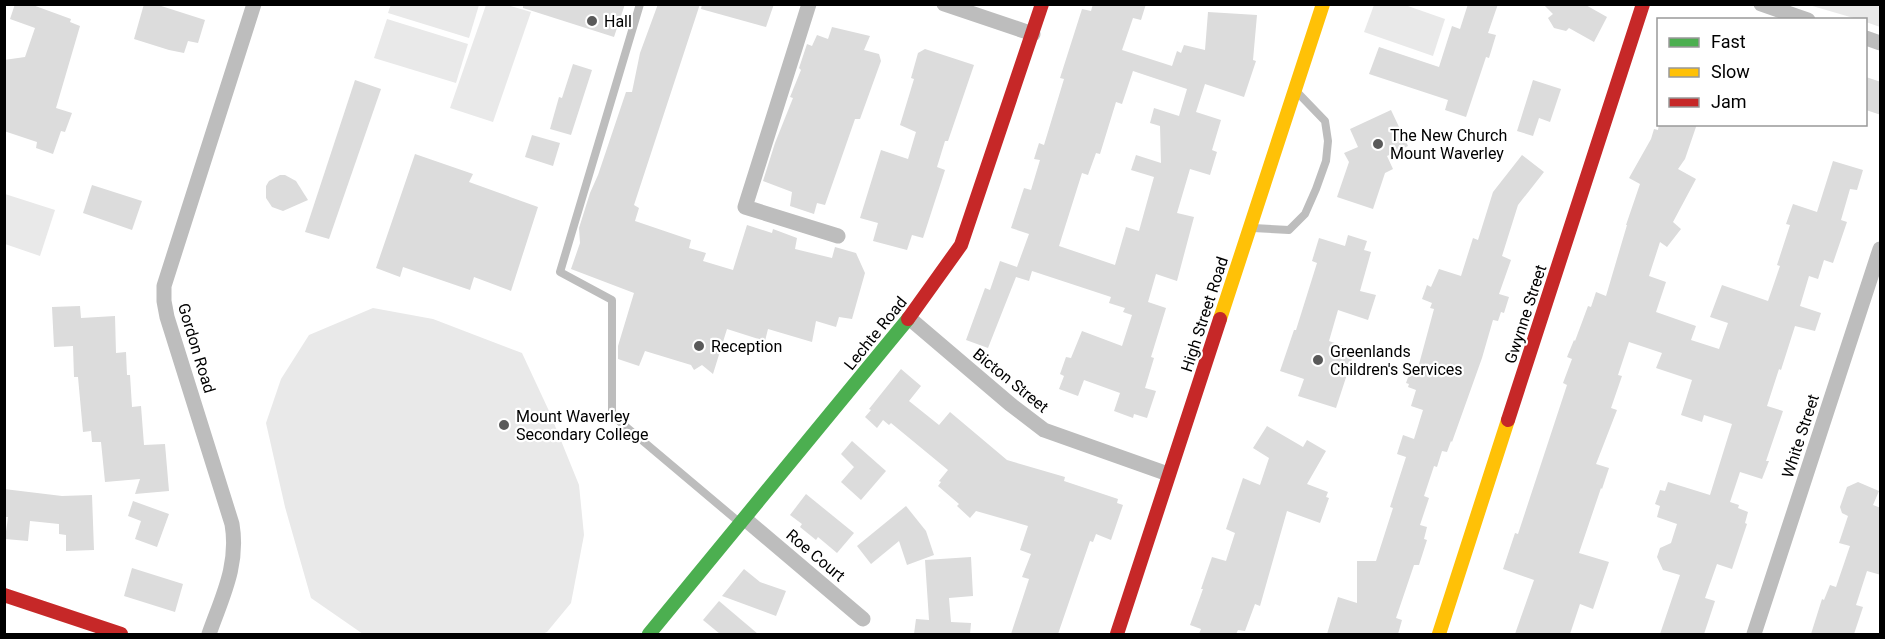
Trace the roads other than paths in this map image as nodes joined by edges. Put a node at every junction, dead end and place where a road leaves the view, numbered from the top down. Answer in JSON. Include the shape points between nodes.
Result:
{"nodes":[{"id":1,"x":254,"y":4,"type":"edge"},
{"id":2,"x":640,"y":4,"type":"edge"},
{"id":3,"x":809,"y":4,"type":"edge"},
{"id":4,"x":944,"y":4,"type":"edge"},
{"id":5,"x":1042,"y":4,"type":"edge"},
{"id":6,"x":1323,"y":4,"type":"edge"},
{"id":7,"x":1642,"y":4,"type":"edge"},
{"id":8,"x":1761,"y":4,"type":"edge"},
{"id":9,"x":1802,"y":18,"type":"edge"},
{"id":10,"x":1033,"y":34,"type":"junction"},
{"id":11,"x":1295,"y":90,"type":"junction"},
{"id":12,"x":1250,"y":228,"type":"junction"},
{"id":13,"x":838,"y":236,"type":"dead end"},
{"id":14,"x":1881,"y":249,"type":"edge"},
{"id":15,"x":909,"y":318,"type":"junction"},
{"id":16,"x":1168,"y":474,"type":"junction"},
{"id":17,"x":743,"y":521,"type":"junction"},
{"id":18,"x":4,"y":596,"type":"edge"},
{"id":19,"x":863,"y":619,"type":"dead end"},
{"id":20,"x":121,"y":634,"type":"edge"},
{"id":21,"x":209,"y":634,"type":"edge"},
{"id":22,"x":649,"y":634,"type":"edge"},
{"id":23,"x":1117,"y":634,"type":"edge"},
{"id":24,"x":1439,"y":634,"type":"edge"},
{"id":25,"x":1754,"y":634,"type":"edge"}],
"edges":[{"from":1,"to":21,"type":"street","name":"Gordon Road","via":[[164,286],[167,317],[235,540],[231,572]]},
{"from":2,"to":17,"type":"lane","via":[[560,272],[612,300],[612,416]]},
{"from":3,"to":13,"type":"street","via":[[745,207]]},
{"from":4,"to":10,"type":"street"},
{"from":5,"to":10,"type":"street","name":"Lechte Road"},
{"from":6,"to":11,"type":"street","name":"High Street Road"},
{"from":7,"to":24,"type":"street","name":"Gwynne Street"},
{"from":8,"to":9,"type":"street"},
{"from":10,"to":15,"type":"street","name":"Lechte Road","via":[[962,245]]},
{"from":11,"to":12,"type":"street","name":"High Street Road"},
{"from":11,"to":12,"type":"lane","via":[[1325,121],[1328,141],[1323,179],[1305,214],[1289,230]]},
{"from":12,"to":16,"type":"street","name":"High Street Road"},
{"from":14,"to":25,"type":"street","name":"White Street"},
{"from":15,"to":16,"type":"street","name":"Bicton Street","via":[[1044,430]]},
{"from":15,"to":17,"type":"street","name":"Lechte Road"},
{"from":16,"to":23,"type":"street","name":"High Street Road"},
{"from":17,"to":19,"type":"street","name":"Roe Court"},
{"from":17,"to":22,"type":"street","name":"Lechte Road"},
{"from":18,"to":20,"type":"street"}]}
